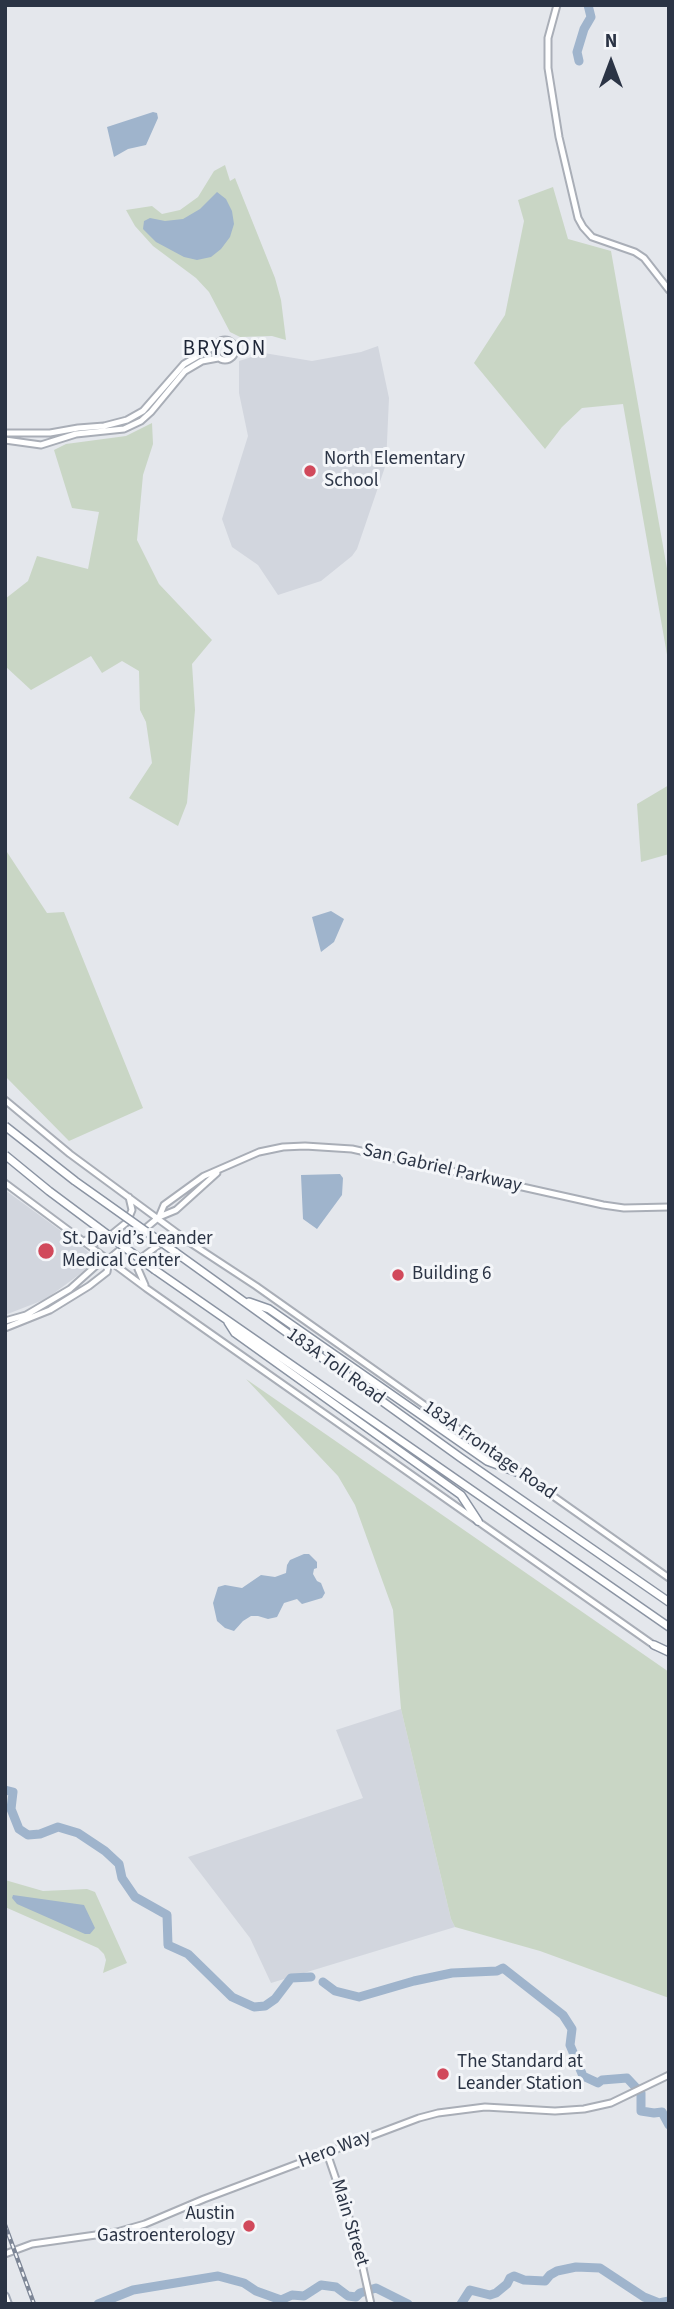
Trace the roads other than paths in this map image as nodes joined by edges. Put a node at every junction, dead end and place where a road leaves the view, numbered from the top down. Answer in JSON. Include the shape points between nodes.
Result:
{"nodes":[{"id":1,"x":557,"y":5,"type":"edge"},
{"id":2,"x":669,"y":290,"type":"edge"},
{"id":3,"x":215,"y":346,"type":"junction"},
{"id":4,"x":218,"y":358,"type":"junction"},
{"id":5,"x":5,"y":433,"type":"edge"},
{"id":6,"x":5,"y":440,"type":"edge"},
{"id":7,"x":5,"y":1100,"type":"edge"},
{"id":8,"x":5,"y":1126,"type":"edge"},
{"id":9,"x":5,"y":1155,"type":"edge"},
{"id":10,"x":219,"y":1170,"type":"junction"},
{"id":11,"x":5,"y":1183,"type":"edge"},
{"id":12,"x":128,"y":1196,"type":"junction"},
{"id":13,"x":669,"y":1207,"type":"edge"},
{"id":14,"x":159,"y":1217,"type":"junction"},
{"id":15,"x":83,"y":1240,"type":"junction"},
{"id":16,"x":192,"y":1244,"type":"junction"},
{"id":17,"x":109,"y":1259,"type":"junction"},
{"id":18,"x":146,"y":1288,"type":"junction"},
{"id":19,"x":241,"y":1299,"type":"junction"},
{"id":20,"x":226,"y":1318,"type":"junction"},
{"id":21,"x":5,"y":1321,"type":"edge"},
{"id":22,"x":5,"y":1328,"type":"edge"},
{"id":23,"x":522,"y":1474,"type":"junction"},
{"id":24,"x":478,"y":1521,"type":"junction"},
{"id":25,"x":669,"y":1578,"type":"edge"},
{"id":26,"x":669,"y":1602,"type":"edge"},
{"id":27,"x":669,"y":1627,"type":"edge"},
{"id":28,"x":654,"y":1645,"type":"joint"},
{"id":29,"x":669,"y":1653,"type":"edge"},
{"id":30,"x":669,"y":2075,"type":"edge"},
{"id":31,"x":327,"y":2153,"type":"junction"},
{"id":32,"x":5,"y":2254,"type":"edge"},
{"id":33,"x":5,"y":2296,"type":"edge"},
{"id":34,"x":8,"y":2304,"type":"edge"},
{"id":35,"x":371,"y":2304,"type":"edge"}],
"edges":[{"from":1,"to":2,"type":"street","via":[[548,38],[548,68],[578,218],[592,237],[644,258]]},
{"from":3,"to":4,"type":"street"},
{"from":3,"to":4,"type":"street","via":[[225,340],[234,347],[229,359]]},
{"from":3,"to":5,"type":"street","via":[[184,364],[143,411],[127,420],[50,433]]},
{"from":4,"to":6,"type":"street","via":[[185,371],[151,411],[131,426],[76,434],[41,445]]},
{"from":7,"to":12,"type":"street","name":"183A Frontage Road"},
{"from":8,"to":19,"type":"highway","name":"183A Toll Road","bridge":true},
{"from":9,"to":20,"type":"highway","name":"183A Toll Road","bridge":true,"via":[[155,1270]]},
{"from":10,"to":13,"type":"street","name":"San Gabriel Parkway","via":[[271,1149],[331,1146],[603,1205]]},
{"from":10,"to":14,"type":"street","name":"San Gabriel Parkway","via":[[176,1210]]},
{"from":10,"to":14,"type":"street","name":"San Gabriel Parkway","via":[[175,1196]]},
{"from":11,"to":15,"type":"street"},
{"from":12,"to":14,"type":"street","name":"183A Frontage Road"},
{"from":12,"to":15,"type":"street","via":[[132,1210],[127,1222],[106,1239]]},
{"from":14,"to":16,"type":"street","name":"183A Frontage Road"},
{"from":14,"to":17,"type":"street","name":"San Gabriel Parkway"},
{"from":15,"to":17,"type":"street"},
{"from":16,"to":18,"type":"street","via":[[168,1238],[141,1258],[138,1269]]},
{"from":16,"to":23,"type":"street","name":"183A Frontage Road"},
{"from":17,"to":18,"type":"street"},
{"from":17,"to":21,"type":"street","name":"San Gabriel Parkway","via":[[50,1301]]},
{"from":17,"to":22,"type":"street","name":"San Gabriel Parkway","via":[[107,1272],[89,1286],[50,1310]]},
{"from":18,"to":24,"type":"street"},
{"from":19,"to":23,"type":"highway","via":[[269,1309],[487,1461]]},
{"from":19,"to":26,"type":"highway","name":"183A Toll Road"},
{"from":20,"to":24,"type":"highway","via":[[234,1333],[461,1495]]},
{"from":20,"to":27,"type":"highway","name":"183A Toll Road"},
{"from":23,"to":25,"type":"street","name":"183A Frontage Road"},
{"from":24,"to":28,"type":"street"},
{"from":28,"to":29,"type":"highway"},
{"from":30,"to":31,"type":"street","name":"Hero Way","via":[[611,2103],[573,2111],[453,2110]]},
{"from":31,"to":32,"type":"street","name":"Hero Way","via":[[145,2224],[32,2244]]},
{"from":31,"to":35,"type":"street","name":"Main Street","via":[[359,2246]]},
{"from":33,"to":34,"type":"main road"}]}
